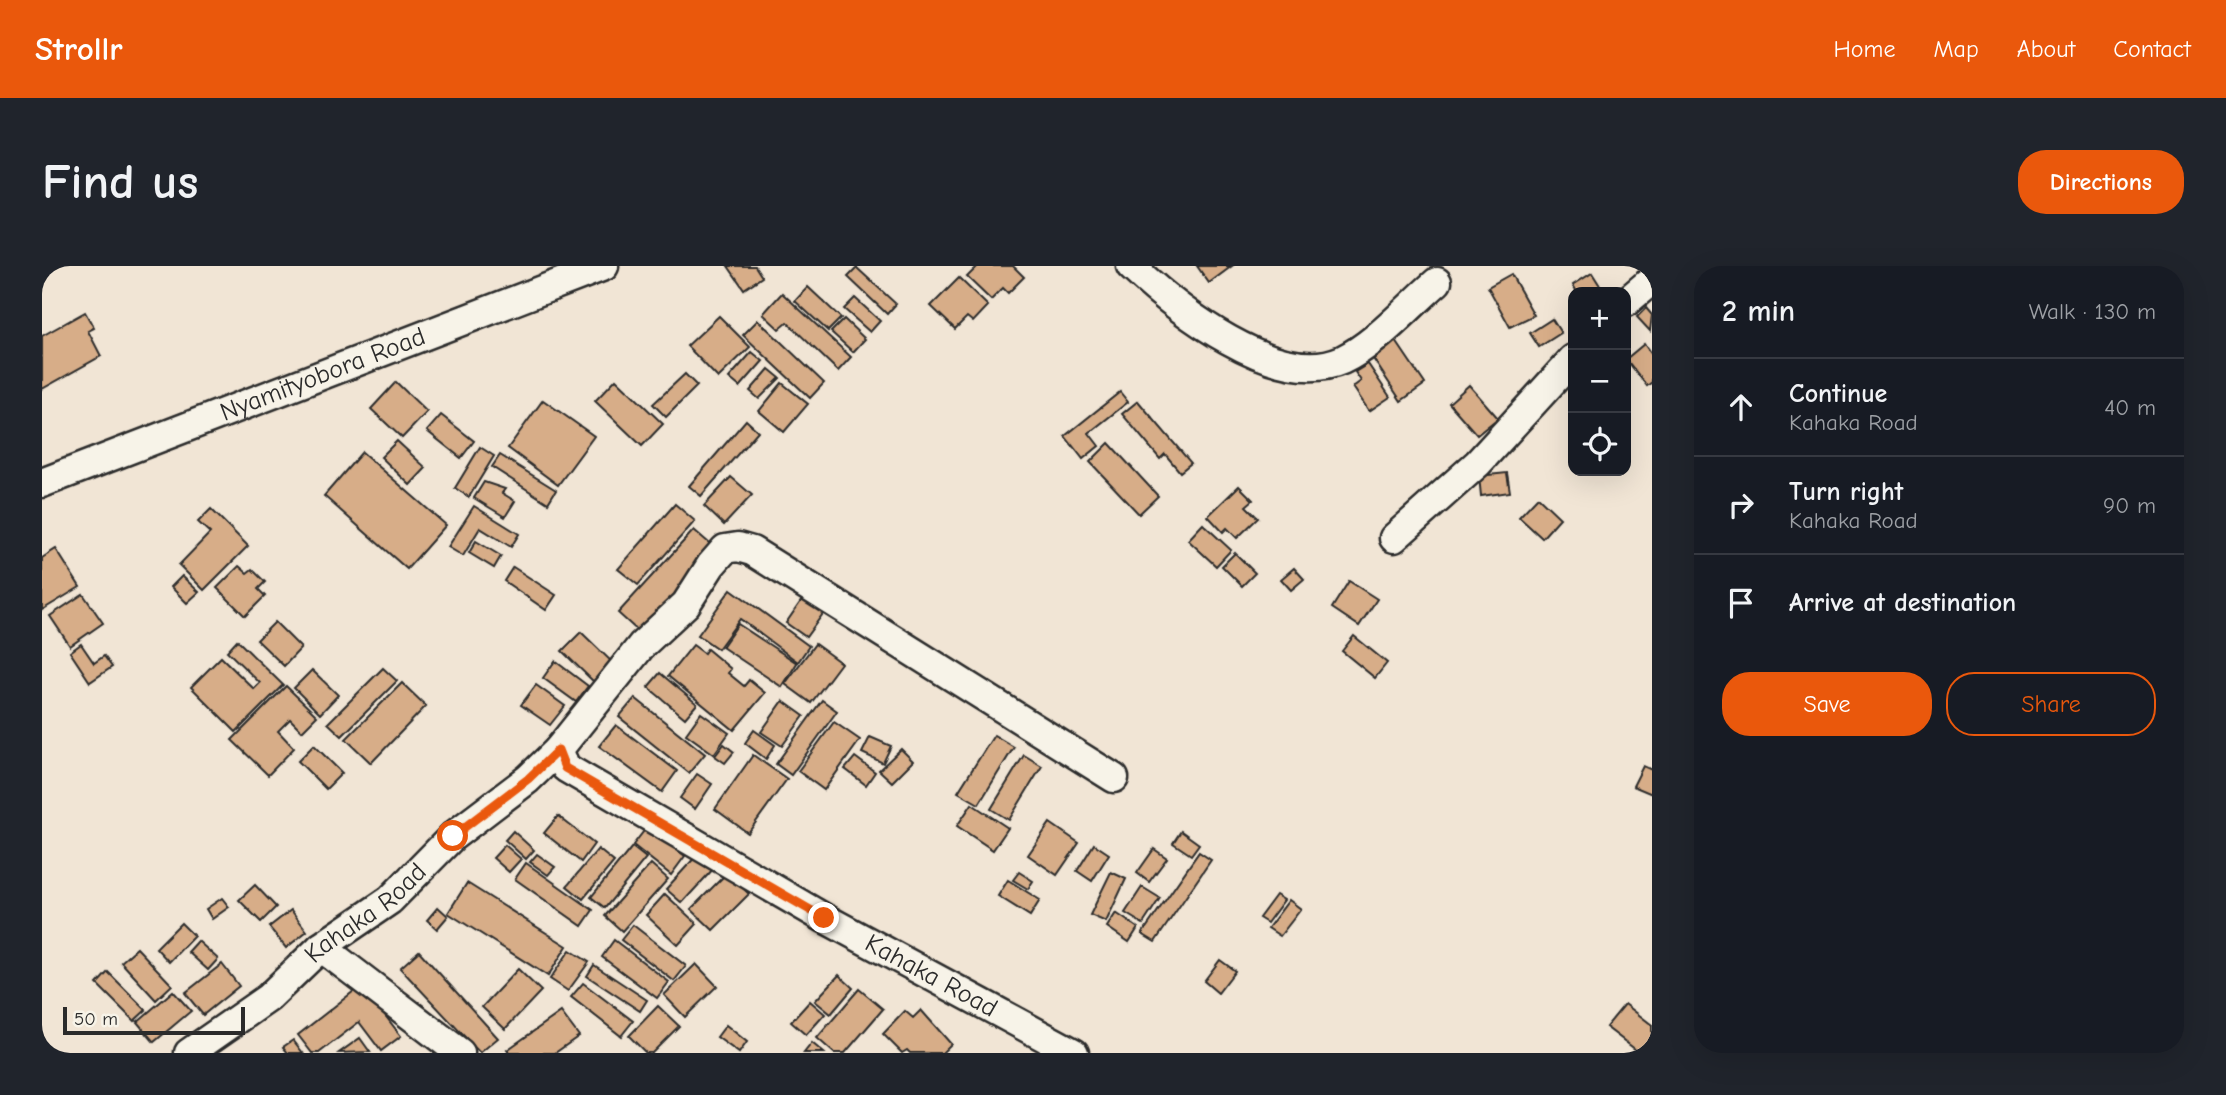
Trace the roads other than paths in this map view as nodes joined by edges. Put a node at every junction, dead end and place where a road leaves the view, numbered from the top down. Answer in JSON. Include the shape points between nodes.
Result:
{"nodes":[{"id":1,"x":604,"y":266,"type":"edge"},
{"id":2,"x":1131,"y":266,"type":"edge"},
{"id":3,"x":1652,"y":280,"type":"edge"},
{"id":4,"x":1437,"y":282,"type":"dead end"},
{"id":5,"x":1631,"y":298,"type":"edge"},
{"id":6,"x":1568,"y":364,"type":"edge"},
{"id":7,"x":42,"y":483,"type":"edge"},
{"id":8,"x":1394,"y":538,"type":"dead end"},
{"id":9,"x":558,"y":750,"type":"junction"},
{"id":10,"x":1114,"y":778,"type":"dead end"},
{"id":11,"x":321,"y":947,"type":"junction"},
{"id":12,"x":190,"y":1053,"type":"edge"},
{"id":13,"x":460,"y":1053,"type":"edge"},
{"id":14,"x":1074,"y":1053,"type":"edge"}],
"edges":[{"from":1,"to":7,"type":"street","name":"Nyamityobora Road"},
{"from":2,"to":4,"type":"street","via":[[1171,304],[1213,332],[1271,360],[1311,365],[1339,361],[1359,351]]},
{"from":3,"to":5,"type":"street"},
{"from":6,"to":8,"type":"street","via":[[1478,463]]},
{"from":9,"to":10,"type":"street","via":[[642,645],[686,604],[711,565],[726,550],[738,547],[752,551]]},
{"from":9,"to":11,"type":"street","name":"Kahaka Road","via":[[453,836],[390,900]]},
{"from":9,"to":14,"type":"street","name":"Kahaka Road","via":[[565,768],[824,918]]},
{"from":11,"to":12,"type":"street","name":"Kahaka Road","via":[[268,998]]},
{"from":11,"to":13,"type":"street"}]}
